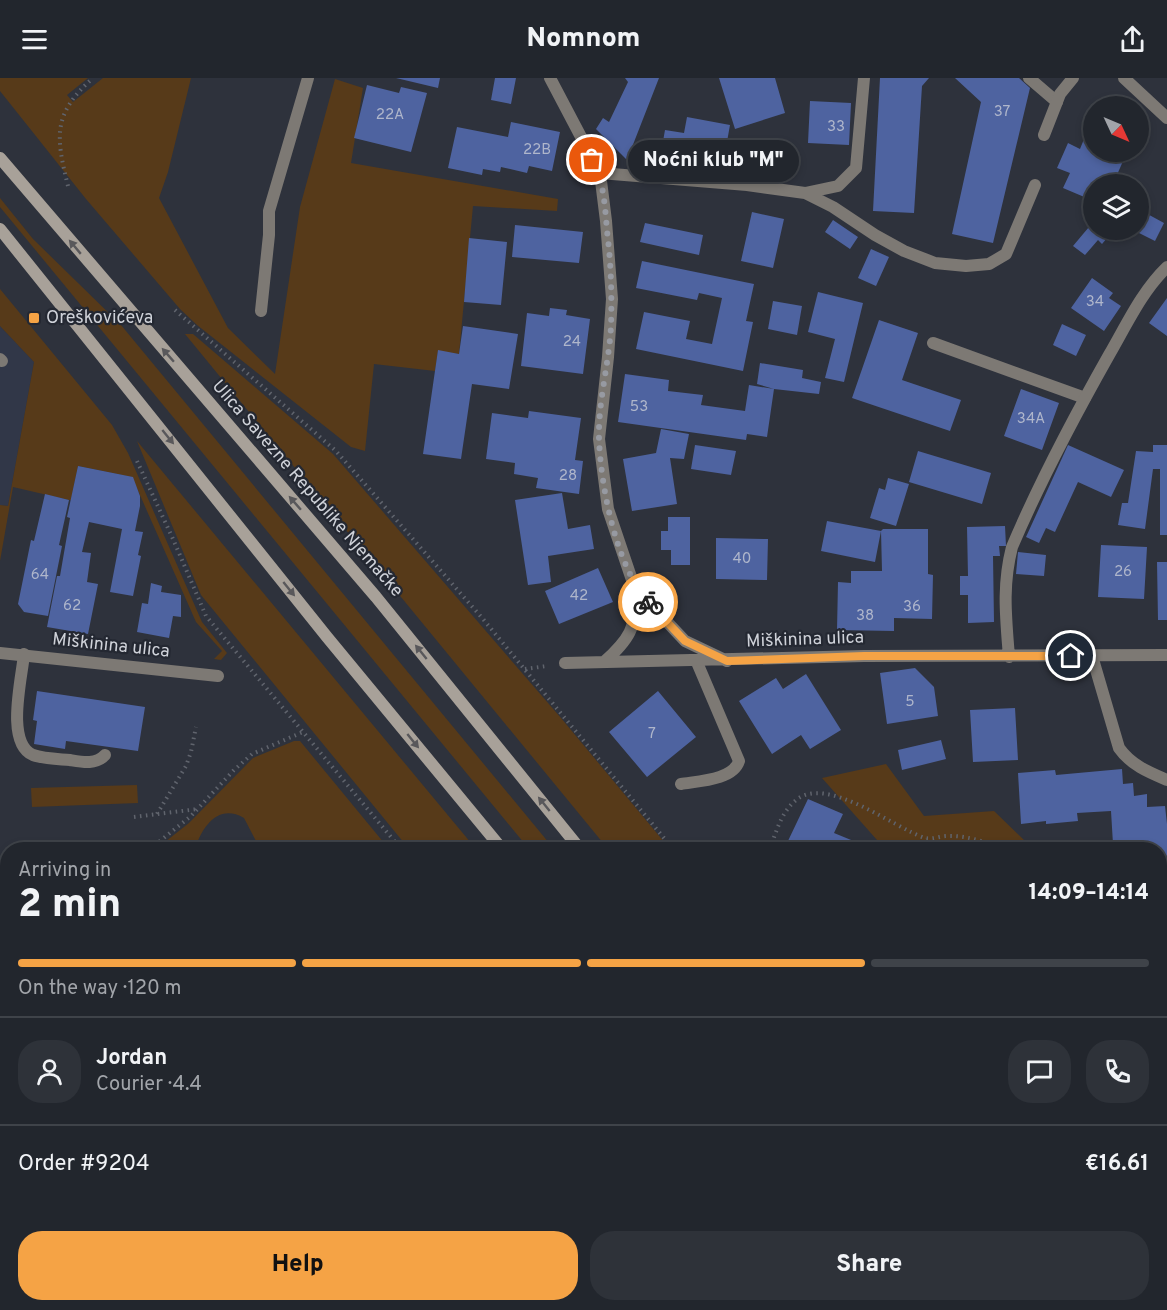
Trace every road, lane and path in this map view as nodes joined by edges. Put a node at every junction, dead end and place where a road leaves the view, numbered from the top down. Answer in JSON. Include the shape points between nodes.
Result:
{"nodes":[{"id":1,"x":93,"y":78,"type":"edge"},
{"id":2,"x":308,"y":78,"type":"edge"},
{"id":3,"x":550,"y":78,"type":"edge"},
{"id":4,"x":864,"y":78,"type":"edge"},
{"id":5,"x":1029,"y":78,"type":"edge"},
{"id":6,"x":1073,"y":78,"type":"edge"},
{"id":7,"x":1124,"y":78,"type":"edge"},
{"id":8,"x":1057,"y":102,"type":"junction"},
{"id":9,"x":1167,"y":118,"type":"edge"},
{"id":10,"x":1044,"y":135,"type":"dead end"},
{"id":11,"x":0,"y":158,"type":"edge"},
{"id":12,"x":600,"y":173,"type":"junction"},
{"id":13,"x":68,"y":186,"type":"dead end"},
{"id":14,"x":1035,"y":186,"type":"dead end"},
{"id":15,"x":804,"y":193,"type":"junction"},
{"id":16,"x":0,"y":229,"type":"edge"},
{"id":17,"x":1167,"y":267,"type":"edge"},
{"id":18,"x":175,"y":310,"type":"dead end"},
{"id":19,"x":261,"y":311,"type":"dead end"},
{"id":20,"x":933,"y":343,"type":"dead end"},
{"id":21,"x":1085,"y":398,"type":"junction"},
{"id":22,"x":136,"y":461,"type":"dead end"},
{"id":23,"x":640,"y":593,"type":"junction"},
{"id":24,"x":0,"y":653,"type":"edge"},
{"id":25,"x":24,"y":654,"type":"junction"},
{"id":26,"x":1167,"y":655,"type":"edge"},
{"id":27,"x":1092,"y":656,"type":"junction"},
{"id":28,"x":1009,"y":657,"type":"junction"},
{"id":29,"x":696,"y":660,"type":"junction"},
{"id":30,"x":727,"y":661,"type":"junction"},
{"id":31,"x":604,"y":662,"type":"junction"},
{"id":32,"x":565,"y":663,"type":"dead end"},
{"id":33,"x":218,"y":676,"type":"dead end"},
{"id":34,"x":196,"y":727,"type":"dead end"},
{"id":35,"x":303,"y":732,"type":"junction"},
{"id":36,"x":105,"y":754,"type":"dead end"},
{"id":37,"x":1167,"y":780,"type":"edge"},
{"id":38,"x":681,"y":784,"type":"dead end"},
{"id":39,"x":198,"y":809,"type":"junction"},
{"id":40,"x":157,"y":814,"type":"junction"},
{"id":41,"x":134,"y":817,"type":"dead end"},
{"id":42,"x":927,"y":839,"type":"junction"},
{"id":43,"x":158,"y":842,"type":"edge"},
{"id":44,"x":395,"y":842,"type":"edge"},
{"id":45,"x":496,"y":842,"type":"edge"},
{"id":46,"x":574,"y":842,"type":"edge"},
{"id":47,"x":667,"y":842,"type":"edge"},
{"id":48,"x":773,"y":842,"type":"edge"},
{"id":49,"x":925,"y":842,"type":"edge"},
{"id":50,"x":982,"y":842,"type":"edge"}],
"edges":[{"from":1,"to":13,"type":"path","via":[[68,104],[60,125],[60,153]]},
{"from":2,"to":19,"type":"street","via":[[269,211]]},
{"from":3,"to":12,"type":"street"},
{"from":4,"to":15,"type":"street","via":[[856,168],[838,186]]},
{"from":5,"to":8,"type":"street"},
{"from":6,"to":8,"type":"street"},
{"from":7,"to":9,"type":"street"},
{"from":8,"to":10,"type":"street"},
{"from":46,"to":11,"type":"main road","name":"Ulica Savezne Republike Njemačke","one_way":true,"via":[[376,597]]},
{"from":12,"to":15,"type":"street"},
{"from":12,"to":23,"type":"street","via":[[612,299],[599,439],[608,509]]},
{"from":14,"to":15,"type":"street","via":[[1006,254],[989,264],[966,266],[935,262],[904,251]]},
{"from":16,"to":45,"type":"main road","one_way":true},
{"from":17,"to":21,"type":"street","via":[[1137,307]]},
{"from":18,"to":47,"type":"path","via":[[336,452],[483,619]]},
{"from":20,"to":21,"type":"street"},
{"from":21,"to":28,"type":"street","via":[[1012,547],[1004,591]]},
{"from":22,"to":35,"type":"path","via":[[206,616]]},
{"from":23,"to":30,"type":"street","via":[[685,641]]},
{"from":23,"to":31,"type":"street","via":[[633,628]]},
{"from":24,"to":25,"type":"street","name":"Miškinina ulica"},
{"from":25,"to":33,"type":"street","name":"Miškinina ulica"},
{"from":25,"to":36,"type":"street","via":[[16,722],[24,747],[32,755],[90,762]]},
{"from":26,"to":27,"type":"street","name":"Miškinina ulica"},
{"from":27,"to":28,"type":"street","name":"Miškinina ulica"},
{"from":27,"to":37,"type":"street","via":[[1119,748],[1127,760]]},
{"from":28,"to":30,"type":"street","name":"Miškinina ulica","via":[[864,656]]},
{"from":29,"to":30,"type":"street","name":"Miškinina ulica"},
{"from":29,"to":31,"type":"street","name":"Miškinina ulica"},
{"from":29,"to":38,"type":"street","via":[[739,761],[735,769],[718,777]]},
{"from":31,"to":32,"type":"street","name":"Miškinina ulica"},
{"from":34,"to":40,"type":"path","via":[[186,766]]},
{"from":35,"to":39,"type":"path","via":[[252,754]]},
{"from":35,"to":44,"type":"path"},
{"from":39,"to":40,"type":"path"},
{"from":39,"to":43,"type":"path"},
{"from":40,"to":41,"type":"path"},
{"from":42,"to":48,"type":"path","via":[[852,801],[817,792],[796,800],[779,824]]},
{"from":42,"to":49,"type":"path"},
{"from":42,"to":50,"type":"path","via":[[966,837]]}]}
